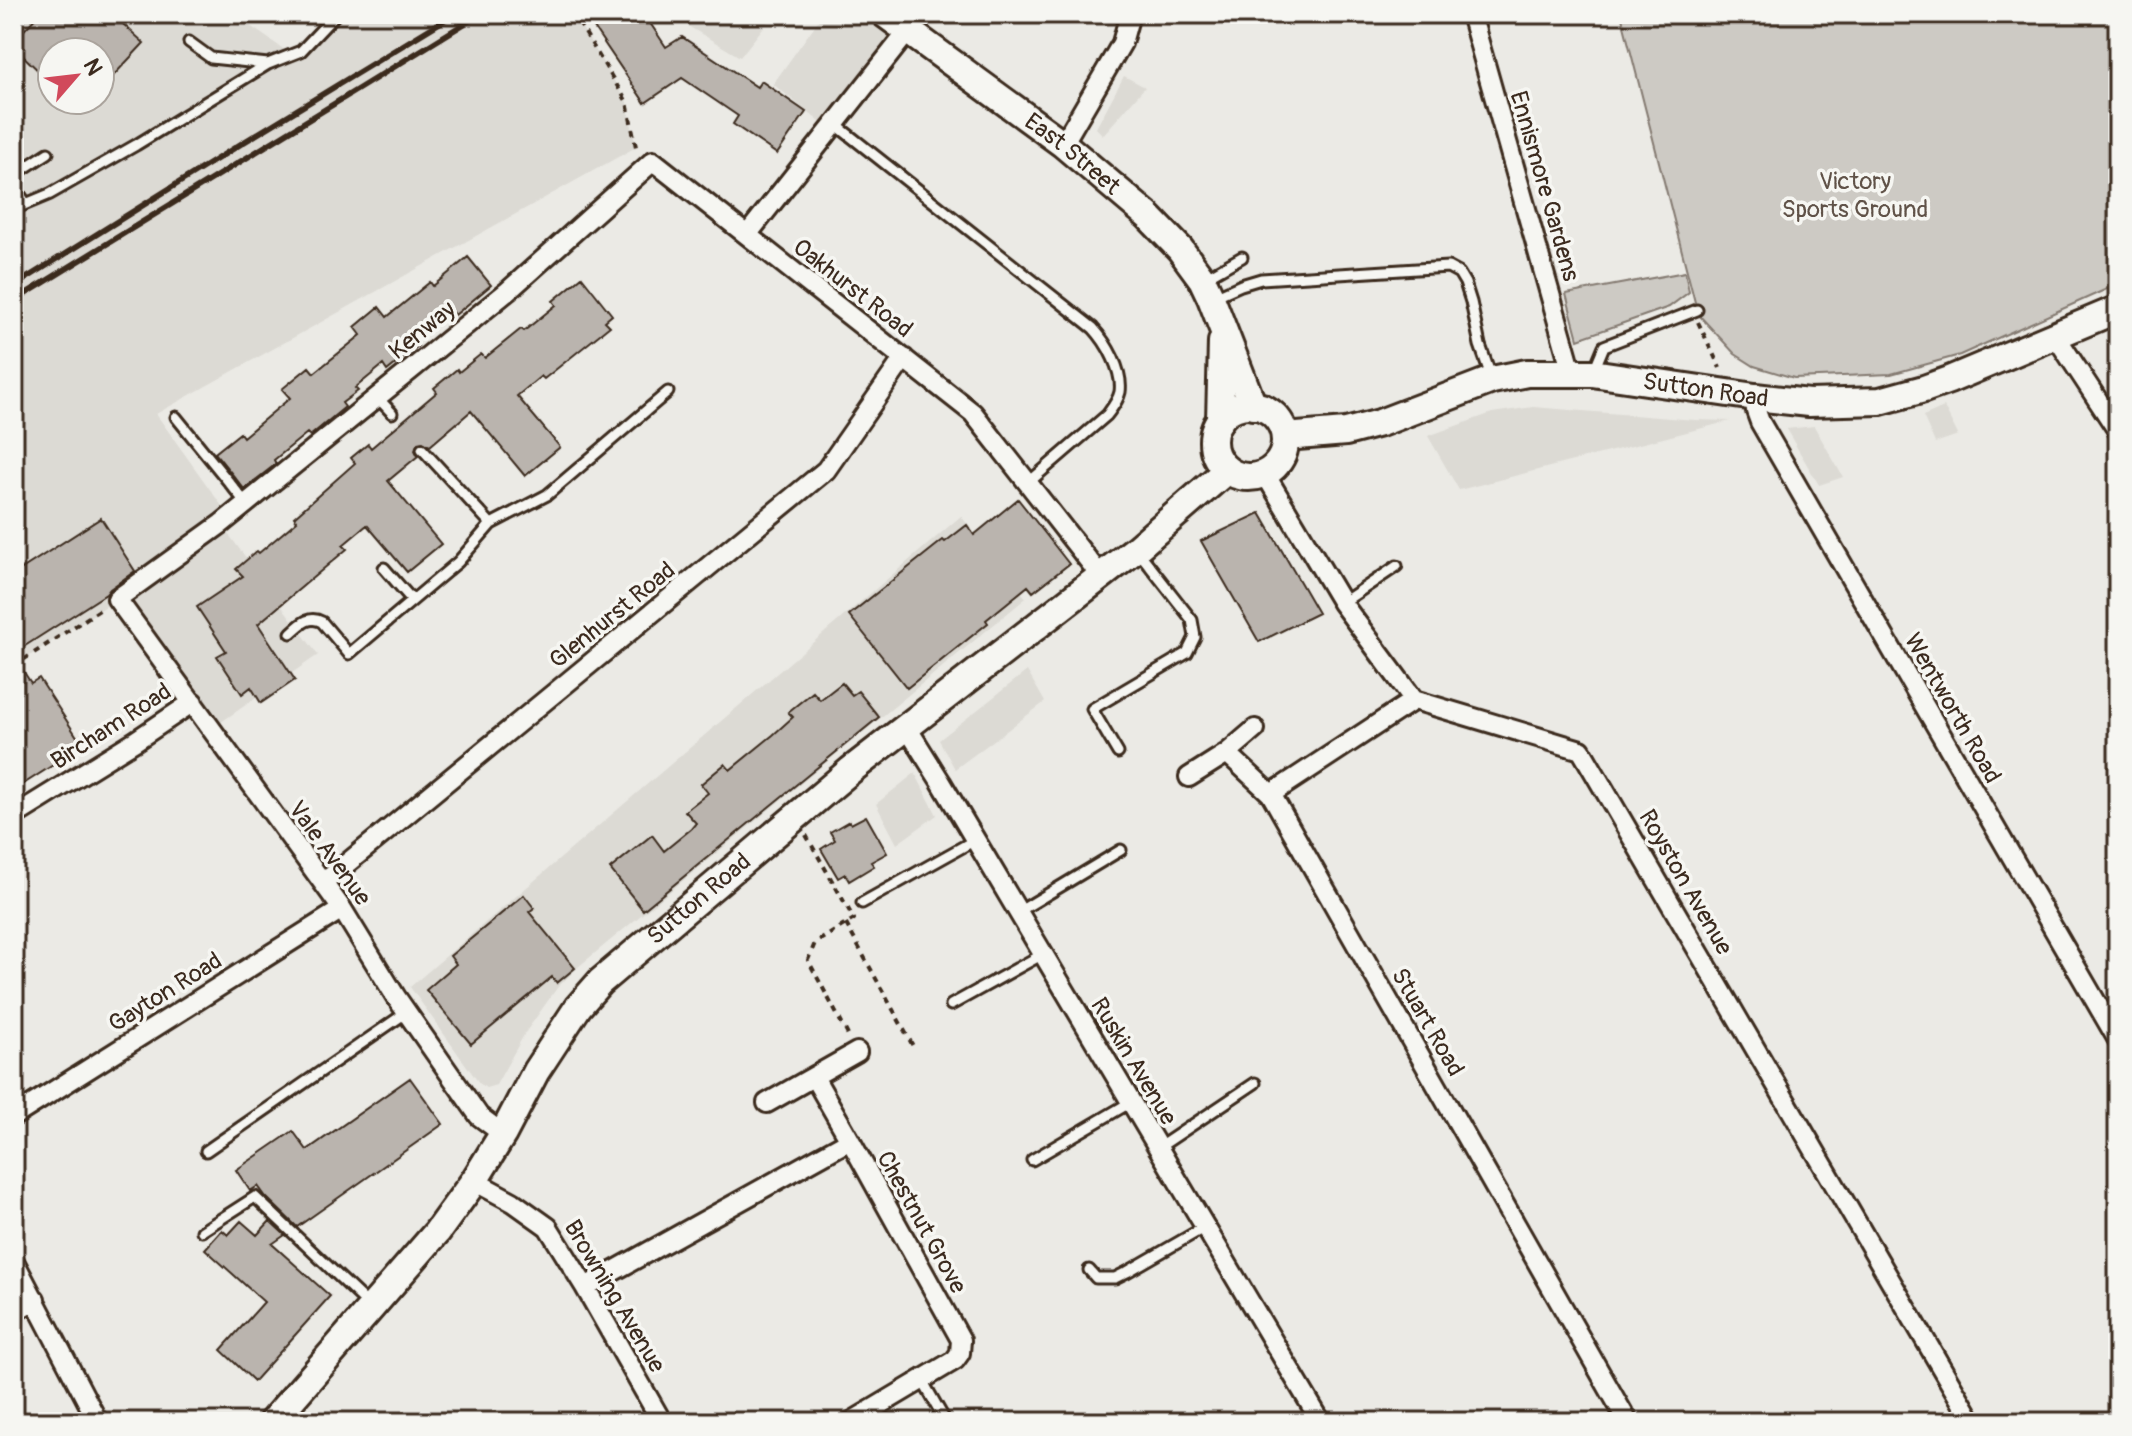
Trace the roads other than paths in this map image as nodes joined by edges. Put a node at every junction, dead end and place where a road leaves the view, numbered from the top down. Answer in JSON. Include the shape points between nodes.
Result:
{"nodes":[{"id":1,"x":336,"y":14,"type":"edge"},
{"id":2,"x":885,"y":14,"type":"edge"},
{"id":3,"x":1130,"y":14,"type":"edge"},
{"id":4,"x":1471,"y":14,"type":"edge"},
{"id":5,"x":909,"y":30,"type":"junction"},
{"id":6,"x":189,"y":42,"type":"dead end"},
{"id":7,"x":268,"y":64,"type":"junction"},
{"id":8,"x":835,"y":124,"type":"junction"},
{"id":9,"x":1063,"y":144,"type":"junction"},
{"id":10,"x":48,"y":153,"type":"dead end"},
{"id":11,"x":14,"y":175,"type":"edge"},
{"id":12,"x":14,"y":185,"type":"edge"},
{"id":13,"x":26,"y":204,"type":"junction"},
{"id":14,"x":14,"y":209,"type":"edge"},
{"id":15,"x":747,"y":235,"type":"junction"},
{"id":16,"x":1242,"y":257,"type":"dead end"},
{"id":17,"x":1207,"y":289,"type":"junction"},
{"id":18,"x":2118,"y":309,"type":"edge"},
{"id":19,"x":1695,"y":311,"type":"road end"},
{"id":20,"x":1222,"y":326,"type":"junction"},
{"id":21,"x":2055,"y":335,"type":"junction"},
{"id":22,"x":904,"y":358,"type":"junction"},
{"id":23,"x":1582,"y":372,"type":"junction"},
{"id":24,"x":1492,"y":380,"type":"junction"},
{"id":25,"x":668,"y":392,"type":"dead end"},
{"id":26,"x":1743,"y":395,"type":"junction"},
{"id":27,"x":377,"y":397,"type":"junction"},
{"id":28,"x":1253,"y":406,"type":"junction"},
{"id":29,"x":392,"y":413,"type":"dead end"},
{"id":30,"x":176,"y":417,"type":"dead end"},
{"id":31,"x":1220,"y":420,"type":"junction"},
{"id":32,"x":2118,"y":431,"type":"edge"},
{"id":33,"x":1285,"y":437,"type":"junction"},
{"id":34,"x":422,"y":449,"type":"dead end"},
{"id":35,"x":1227,"y":470,"type":"junction"},
{"id":36,"x":1265,"y":474,"type":"junction"},
{"id":37,"x":1028,"y":483,"type":"junction"},
{"id":38,"x":245,"y":502,"type":"junction"},
{"id":39,"x":491,"y":524,"type":"junction"},
{"id":40,"x":1136,"y":549,"type":"junction"},
{"id":41,"x":1397,"y":566,"type":"dead end"},
{"id":42,"x":384,"y":568,"type":"dead end"},
{"id":43,"x":1100,"y":575,"type":"junction"},
{"id":44,"x":117,"y":599,"type":"joint"},
{"id":45,"x":412,"y":600,"type":"junction"},
{"id":46,"x":1342,"y":603,"type":"junction"},
{"id":47,"x":291,"y":633,"type":"dead end"},
{"id":48,"x":1414,"y":700,"type":"junction"},
{"id":49,"x":193,"y":702,"type":"junction"},
{"id":50,"x":906,"y":726,"type":"junction"},
{"id":51,"x":1255,"y":729,"type":"dead end"},
{"id":52,"x":1118,"y":753,"type":"dead end"},
{"id":53,"x":1227,"y":753,"type":"junction"},
{"id":54,"x":1189,"y":777,"type":"dead end"},
{"id":55,"x":1271,"y":794,"type":"junction"},
{"id":56,"x":14,"y":816,"type":"edge"},
{"id":57,"x":975,"y":840,"type":"junction"},
{"id":58,"x":1121,"y":850,"type":"dead end"},
{"id":59,"x":323,"y":883,"type":"junction"},
{"id":60,"x":862,"y":903,"type":"dead end"},
{"id":61,"x":342,"y":909,"type":"junction"},
{"id":62,"x":1018,"y":912,"type":"junction"},
{"id":63,"x":1043,"y":954,"type":"junction"},
{"id":64,"x":951,"y":1005,"type":"dead end"},
{"id":65,"x":407,"y":1012,"type":"junction"},
{"id":66,"x":2118,"y":1040,"type":"edge"},
{"id":67,"x":857,"y":1052,"type":"road end"},
{"id":68,"x":814,"y":1077,"type":"junction"},
{"id":69,"x":1255,"y":1083,"type":"dead end"},
{"id":70,"x":1131,"y":1102,"type":"junction"},
{"id":71,"x":767,"y":1103,"type":"dead end"},
{"id":72,"x":14,"y":1116,"type":"edge"},
{"id":73,"x":503,"y":1134,"type":"junction"},
{"id":74,"x":850,"y":1140,"type":"junction"},
{"id":75,"x":1158,"y":1148,"type":"junction"},
{"id":76,"x":206,"y":1151,"type":"dead end"},
{"id":77,"x":1032,"y":1160,"type":"dead end"},
{"id":78,"x":474,"y":1181,"type":"junction"},
{"id":79,"x":1205,"y":1227,"type":"junction"},
{"id":80,"x":202,"y":1231,"type":"dead end"},
{"id":81,"x":14,"y":1261,"type":"edge"},
{"id":82,"x":1089,"y":1270,"type":"dead end"},
{"id":83,"x":585,"y":1287,"type":"junction"},
{"id":84,"x":35,"y":1299,"type":"junction"},
{"id":85,"x":371,"y":1307,"type":"junction"},
{"id":86,"x":14,"y":1312,"type":"edge"},
{"id":87,"x":922,"y":1380,"type":"junction"},
{"id":88,"x":98,"y":1422,"type":"edge"},
{"id":89,"x":272,"y":1422,"type":"edge"},
{"id":90,"x":662,"y":1422,"type":"edge"},
{"id":91,"x":851,"y":1422,"type":"edge"},
{"id":92,"x":946,"y":1422,"type":"edge"},
{"id":93,"x":1321,"y":1422,"type":"edge"},
{"id":94,"x":1628,"y":1422,"type":"edge"},
{"id":95,"x":1973,"y":1422,"type":"edge"}],
"edges":[{"from":1,"to":7,"type":"lane","via":[[301,51]]},
{"from":2,"to":5,"type":"main road","name":"East Street"},
{"from":3,"to":9,"type":"street","via":[[1122,43]]},
{"from":4,"to":23,"type":"street","name":"Ennismore Gardens"},
{"from":5,"to":8,"type":"street"},
{"from":5,"to":9,"type":"main road","name":"East Street"},
{"from":6,"to":7,"type":"lane","via":[[211,58]]},
{"from":7,"to":13,"type":"lane","via":[[136,145]]},
{"from":8,"to":15,"type":"street"},
{"from":8,"to":37,"type":"lane","via":[[1104,339],[1120,380],[1116,404]]},
{"from":9,"to":17,"type":"main road","name":"East Street","via":[[1148,216],[1180,249]]},
{"from":10,"to":11,"type":"lane"},
{"from":12,"to":13,"type":"lane"},
{"from":13,"to":14,"type":"lane"},
{"from":15,"to":22,"type":"street","name":"Oakhurst Road"},
{"from":15,"to":27,"type":"street","name":"Kenway","via":[[653,161],[508,291]]},
{"from":16,"to":17,"type":"lane"},
{"from":17,"to":20,"type":"main road","name":"East Street"},
{"from":17,"to":24,"type":"lane","via":[[1261,279],[1448,267],[1465,283]]},
{"from":18,"to":21,"type":"main road","name":"Sutton Road"},
{"from":19,"to":23,"type":"lane","via":[[1604,346]]},
{"from":20,"to":28,"type":"main road","name":"East Street"},
{"from":20,"to":31,"type":"main road","name":"East Street"},
{"from":21,"to":26,"type":"main road","name":"Sutton Road","via":[[1937,385],[1880,401],[1809,403]]},
{"from":21,"to":32,"type":"street"},
{"from":22,"to":37,"type":"street","name":"Oakhurst Road","via":[[973,413]]},
{"from":22,"to":59,"type":"street","name":"Glenhurst Road","via":[[826,470]]},
{"from":23,"to":24,"type":"main road","name":"Sutton Road"},
{"from":23,"to":26,"type":"main road","name":"Sutton Road"},
{"from":24,"to":33,"type":"main road","name":"Sutton Road","via":[[1380,423]]},
{"from":25,"to":39,"type":"lane","via":[[547,495]]},
{"from":26,"to":66,"type":"street","name":"Wentworth Road"},
{"from":27,"to":29,"type":"lane"},
{"from":27,"to":38,"type":"street","name":"Kenway"},
{"from":28,"to":31,"type":"main road","via":[[1229,411]]},
{"from":28,"to":33,"type":"main road","via":[[1274,416]]},
{"from":30,"to":38,"type":"lane"},
{"from":31,"to":35,"type":"main road","via":[[1213,447]]},
{"from":33,"to":36,"type":"main road","via":[[1280,459]]},
{"from":34,"to":39,"type":"lane"},
{"from":35,"to":36,"type":"main road","via":[[1245,477]]},
{"from":35,"to":40,"type":"main road","name":"Sutton Road"},
{"from":36,"to":46,"type":"street"},
{"from":37,"to":43,"type":"street","name":"Oakhurst Road"},
{"from":38,"to":44,"type":"street","name":"Kenway"},
{"from":39,"to":45,"type":"lane","via":[[458,562]]},
{"from":40,"to":43,"type":"main road","name":"Sutton Road"},
{"from":40,"to":52,"type":"lane","via":[[1192,620],[1195,637],[1187,653],[1092,709]]},
{"from":41,"to":46,"type":"lane"},
{"from":42,"to":45,"type":"lane"},
{"from":43,"to":50,"type":"main road","name":"Sutton Road"},
{"from":44,"to":49,"type":"street","name":"Vale Avenue"},
{"from":45,"to":47,"type":"lane","via":[[349,654],[317,619]]},
{"from":46,"to":48,"type":"street"},
{"from":48,"to":55,"type":"street"},
{"from":48,"to":95,"type":"street","name":"Royston Avenue","via":[[1581,750]]},
{"from":49,"to":56,"type":"street","name":"Bircham Road"},
{"from":49,"to":59,"type":"street","name":"Vale Avenue"},
{"from":50,"to":57,"type":"street","name":"Ruskin Avenue"},
{"from":50,"to":73,"type":"main road","name":"Sutton Road","via":[[600,982],[536,1071]]},
{"from":51,"to":53,"type":"street"},
{"from":53,"to":54,"type":"street"},
{"from":53,"to":55,"type":"street","name":"Stuart Road"},
{"from":55,"to":94,"type":"street","name":"Stuart Road"},
{"from":57,"to":60,"type":"lane"},
{"from":57,"to":62,"type":"street","name":"Ruskin Avenue"},
{"from":58,"to":62,"type":"lane"},
{"from":59,"to":61,"type":"street","name":"Vale Avenue"},
{"from":61,"to":65,"type":"street","name":"Vale Avenue"},
{"from":61,"to":72,"type":"street","name":"Gayton Road"},
{"from":62,"to":63,"type":"street","name":"Ruskin Avenue"},
{"from":63,"to":64,"type":"lane"},
{"from":63,"to":70,"type":"street","name":"Ruskin Avenue"},
{"from":65,"to":73,"type":"street","name":"Vale Avenue","via":[[479,1116]]},
{"from":65,"to":76,"type":"lane"},
{"from":67,"to":68,"type":"street"},
{"from":68,"to":71,"type":"street"},
{"from":68,"to":74,"type":"street"},
{"from":69,"to":75,"type":"lane"},
{"from":70,"to":75,"type":"street","name":"Ruskin Avenue"},
{"from":70,"to":77,"type":"lane"},
{"from":73,"to":78,"type":"main road","name":"Sutton Road"},
{"from":74,"to":83,"type":"street","name":"Chestnut Grove"},
{"from":74,"to":87,"type":"street","name":"Chestnut Grove","via":[[961,1340],[955,1360]]},
{"from":75,"to":79,"type":"street","name":"Ruskin Avenue"},
{"from":78,"to":83,"type":"street","name":"Browning Avenue","via":[[548,1227]]},
{"from":78,"to":85,"type":"main road","name":"Sutton Road"},
{"from":79,"to":82,"type":"lane","via":[[1115,1278],[1096,1278]]},
{"from":79,"to":93,"type":"street","name":"Ruskin Avenue"},
{"from":80,"to":85,"type":"lane","via":[[255,1197]]},
{"from":81,"to":84,"type":"street"},
{"from":83,"to":90,"type":"street","name":"Browning Avenue"},
{"from":84,"to":86,"type":"street"},
{"from":84,"to":88,"type":"street"},
{"from":85,"to":89,"type":"main road","name":"Sutton Road"},
{"from":87,"to":91,"type":"street","name":"Chestnut Grove"},
{"from":87,"to":92,"type":"lane"}]}
